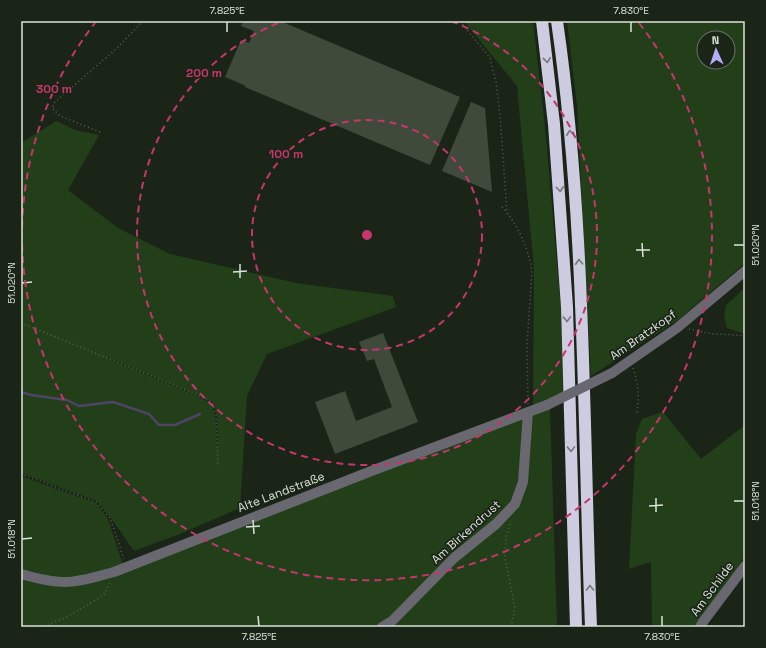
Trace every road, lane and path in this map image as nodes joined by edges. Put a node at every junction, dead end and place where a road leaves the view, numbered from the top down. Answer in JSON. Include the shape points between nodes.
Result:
{"nodes":[{"id":1,"x":143,"y":21,"type":"edge"},
{"id":2,"x":460,"y":21,"type":"edge"},
{"id":3,"x":542,"y":21,"type":"edge"},
{"id":4,"x":557,"y":21,"type":"edge"},
{"id":5,"x":100,"y":132,"type":"dead end"},
{"id":6,"x":502,"y":207,"type":"dead end"},
{"id":7,"x":507,"y":213,"type":"junction"},
{"id":8,"x":745,"y":271,"type":"edge"},
{"id":9,"x":21,"y":323,"type":"edge"},
{"id":10,"x":677,"y":328,"type":"junction"},
{"id":11,"x":745,"y":337,"type":"edge"},
{"id":12,"x":633,"y":367,"type":"dead end"},
{"id":13,"x":547,"y":405,"type":"joint"},
{"id":14,"x":528,"y":412,"type":"junction"},
{"id":15,"x":637,"y":413,"type":"dead end"},
{"id":16,"x":218,"y":467,"type":"dead end"},
{"id":17,"x":21,"y":474,"type":"edge"},
{"id":18,"x":515,"y":504,"type":"junction"},
{"id":19,"x":127,"y":566,"type":"junction"},
{"id":20,"x":745,"y":566,"type":"edge"},
{"id":21,"x":114,"y":572,"type":"junction"},
{"id":22,"x":21,"y":574,"type":"edge"},
{"id":23,"x":36,"y":627,"type":"edge"},
{"id":24,"x":382,"y":627,"type":"edge"},
{"id":25,"x":511,"y":627,"type":"edge"},
{"id":26,"x":576,"y":627,"type":"edge"},
{"id":27,"x":591,"y":627,"type":"edge"},
{"id":28,"x":700,"y":627,"type":"edge"}],
"edges":[{"from":1,"to":5,"type":"path","via":[[116,49],[55,102],[52,108],[60,116]]},
{"from":2,"to":7,"type":"path","via":[[490,58],[496,82]]},
{"from":3,"to":26,"type":"highway","one_way":true,"via":[[555,131],[566,299]]},
{"from":27,"to":4,"type":"highway","one_way":true,"via":[[575,186]]},
{"from":6,"to":7,"type":"path"},
{"from":7,"to":14,"type":"path","via":[[520,231],[532,271],[527,345]]},
{"from":8,"to":10,"type":"street","name":"Am Bratzkopf"},
{"from":9,"to":16,"type":"path","via":[[212,402],[216,415]]},
{"from":10,"to":11,"type":"path"},
{"from":10,"to":13,"type":"street","name":"Am Bratzkopf","bridge":true,"via":[[612,373]]},
{"from":12,"to":15,"type":"path","via":[[638,383]]},
{"from":13,"to":14,"type":"street","name":"Alte Landstraße"},
{"from":14,"to":18,"type":"street","name":"Am Birkendrust","via":[[523,482]]},
{"from":14,"to":19,"type":"street","name":"Alte Landstraße"},
{"from":17,"to":19,"type":"path","via":[[96,502],[110,518]]},
{"from":18,"to":24,"type":"street","name":"Am Birkendrust","via":[[496,524],[454,558],[392,621]]},
{"from":18,"to":25,"type":"path","via":[[506,537],[505,558],[515,608]]},
{"from":19,"to":21,"type":"street","name":"Alte Landstraße"},
{"from":20,"to":28,"type":"street","name":"Am Schilde"},
{"from":21,"to":22,"type":"street","name":"Alte Landstraße","via":[[66,582]]},
{"from":21,"to":23,"type":"path","via":[[104,595],[65,618]]}]}
